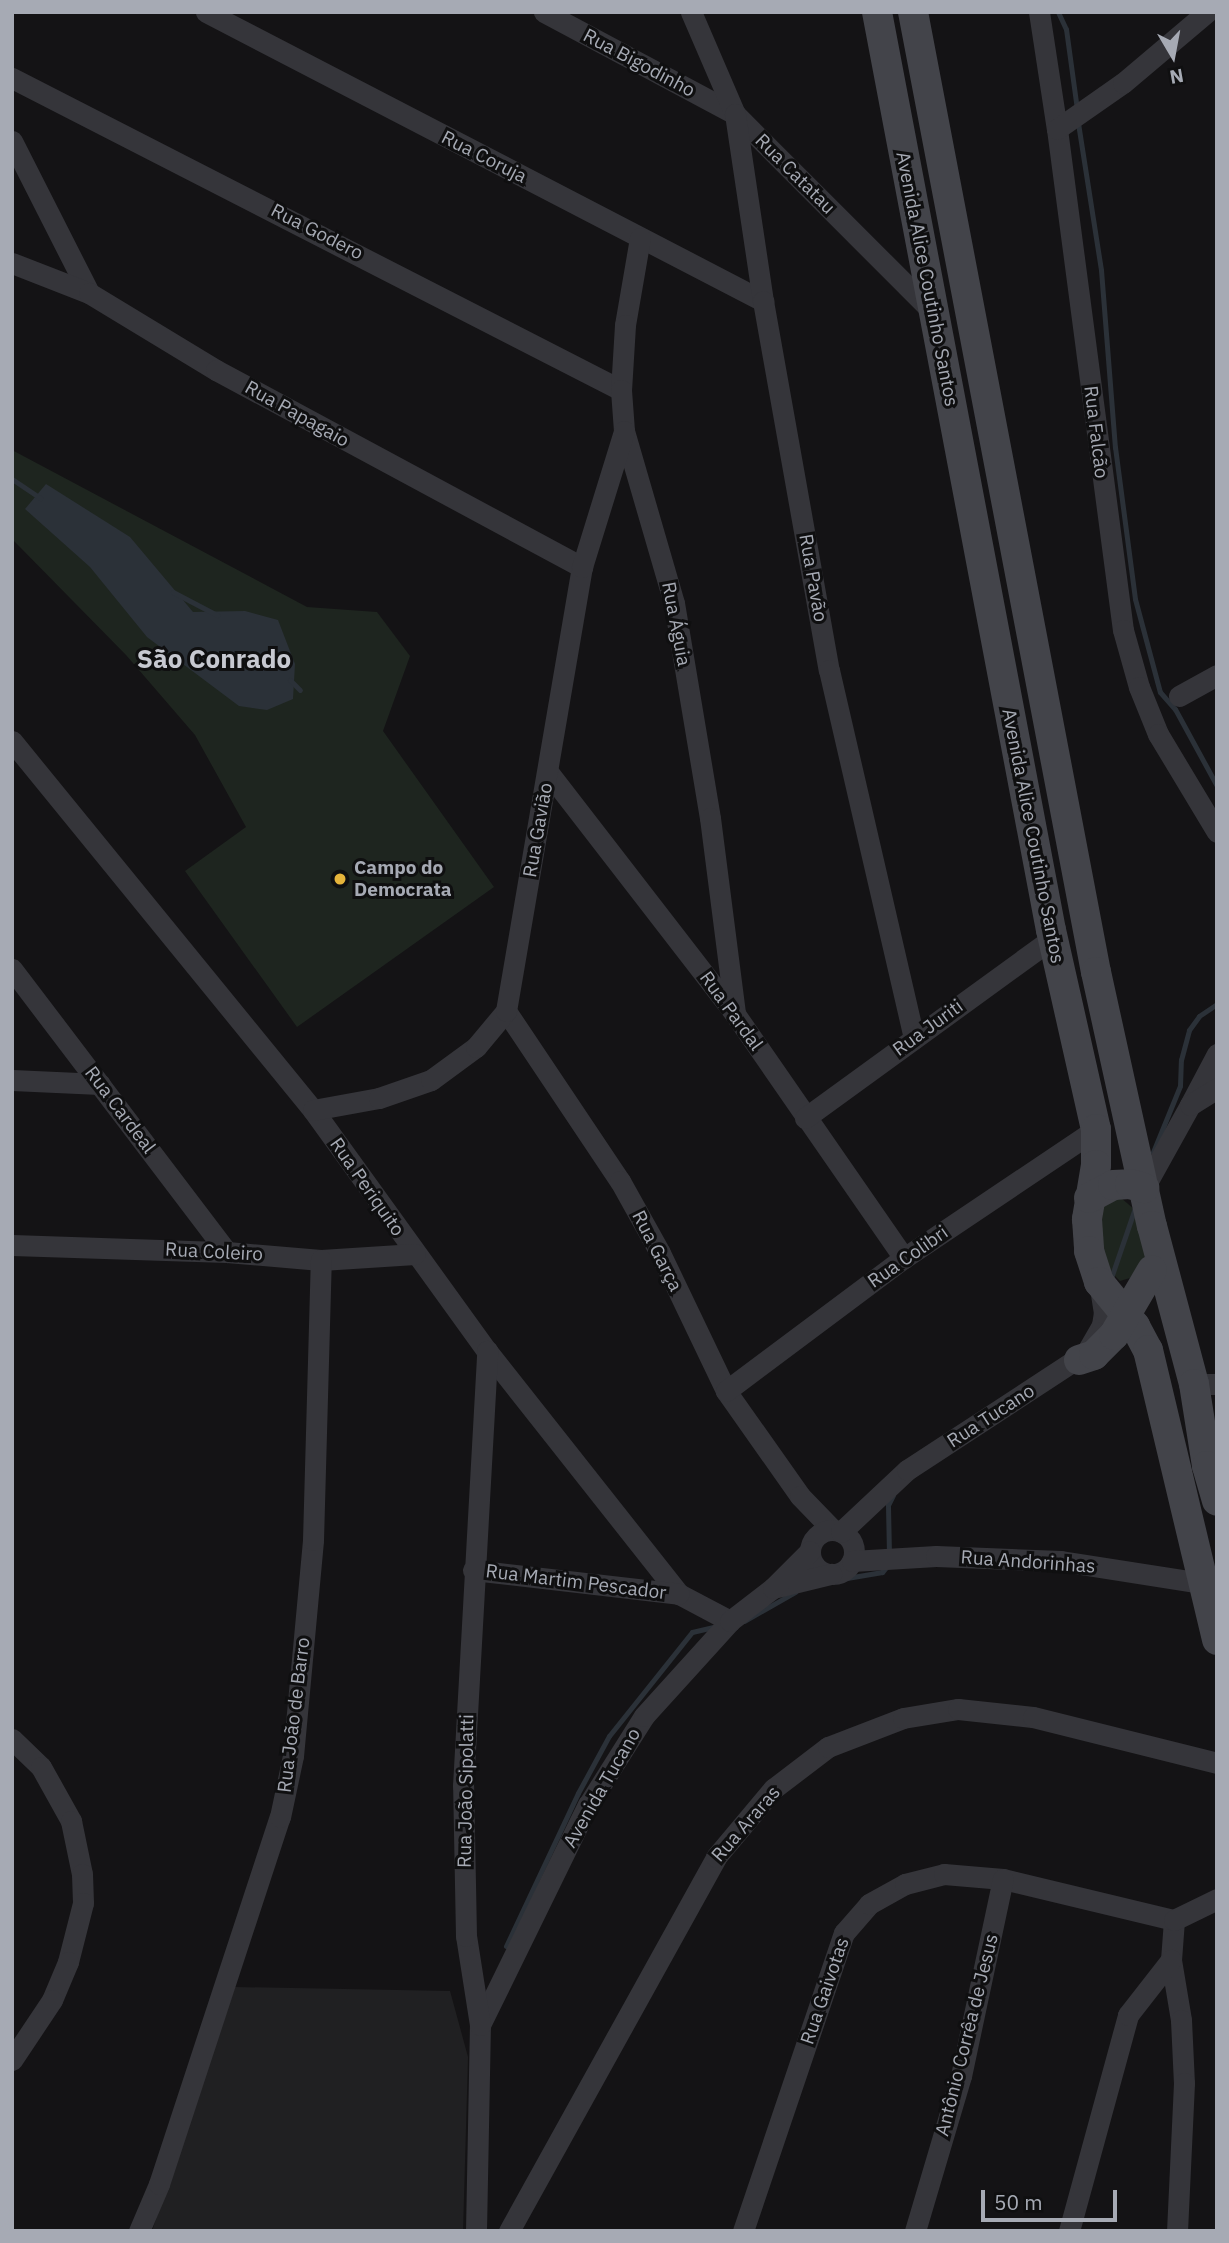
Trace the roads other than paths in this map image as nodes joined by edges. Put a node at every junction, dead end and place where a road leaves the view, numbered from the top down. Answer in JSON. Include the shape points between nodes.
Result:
{"nodes":[{"id":1,"x":206,"y":12,"type":"edge"},
{"id":2,"x":544,"y":12,"type":"edge"},
{"id":3,"x":691,"y":12,"type":"edge"},
{"id":4,"x":877,"y":12,"type":"edge"},
{"id":5,"x":913,"y":12,"type":"edge"},
{"id":6,"x":1039,"y":12,"type":"edge"},
{"id":7,"x":1208,"y":12,"type":"edge"},
{"id":8,"x":12,"y":78,"type":"edge"},
{"id":9,"x":734,"y":114,"type":"junction"},
{"id":10,"x":1057,"y":130,"type":"junction"},
{"id":11,"x":12,"y":141,"type":"edge"},
{"id":12,"x":640,"y":238,"type":"junction"},
{"id":13,"x":12,"y":263,"type":"edge"},
{"id":14,"x":89,"y":293,"type":"junction"},
{"id":15,"x":763,"y":301,"type":"junction"},
{"id":16,"x":933,"y":312,"type":"junction"},
{"id":17,"x":621,"y":390,"type":"junction"},
{"id":18,"x":624,"y":431,"type":"junction"},
{"id":19,"x":582,"y":567,"type":"junction"},
{"id":20,"x":1217,"y":675,"type":"edge"},
{"id":21,"x":1179,"y":696,"type":"dead end"},
{"id":22,"x":12,"y":741,"type":"edge"},
{"id":23,"x":548,"y":772,"type":"junction"},
{"id":24,"x":1217,"y":832,"type":"edge"},
{"id":25,"x":1053,"y":938,"type":"junction"},
{"id":26,"x":12,"y":969,"type":"edge"},
{"id":27,"x":506,"y":1011,"type":"junction"},
{"id":28,"x":735,"y":1014,"type":"junction"},
{"id":29,"x":914,"y":1038,"type":"junction"},
{"id":30,"x":1217,"y":1054,"type":"edge"},
{"id":31,"x":12,"y":1080,"type":"edge"},
{"id":32,"x":100,"y":1084,"type":"junction"},
{"id":33,"x":1208,"y":1099,"type":"edge"},
{"id":34,"x":313,"y":1110,"type":"junction"},
{"id":35,"x":804,"y":1118,"type":"junction"},
{"id":36,"x":1096,"y":1129,"type":"junction"},
{"id":37,"x":1144,"y":1188,"type":"junction"},
{"id":38,"x":1089,"y":1198,"type":"junction"},
{"id":39,"x":12,"y":1245,"type":"edge"},
{"id":40,"x":227,"y":1252,"type":"junction"},
{"id":41,"x":415,"y":1254,"type":"junction"},
{"id":42,"x":904,"y":1258,"type":"junction"},
{"id":43,"x":321,"y":1260,"type":"junction"},
{"id":44,"x":1157,"y":1266,"type":"junction"},
{"id":45,"x":1099,"y":1282,"type":"junction"},
{"id":46,"x":1126,"y":1315,"type":"junction"},
{"id":47,"x":1148,"y":1350,"type":"junction"},
{"id":48,"x":487,"y":1351,"type":"junction"},
{"id":49,"x":1089,"y":1355,"type":"junction"},
{"id":50,"x":1205,"y":1384,"type":"edge"},
{"id":51,"x":726,"y":1391,"type":"junction"},
{"id":52,"x":800,"y":1496,"type":"junction"},
{"id":53,"x":1217,"y":1501,"type":"edge"},
{"id":54,"x":837,"y":1531,"type":"junction"},
{"id":55,"x":811,"y":1547,"type":"junction"},
{"id":56,"x":852,"y":1561,"type":"junction"},
{"id":57,"x":473,"y":1570,"type":"junction"},
{"id":58,"x":831,"y":1574,"type":"junction"},
{"id":59,"x":1202,"y":1583,"type":"junction"},
{"id":60,"x":773,"y":1588,"type":"junction"},
{"id":61,"x":679,"y":1594,"type":"junction"},
{"id":62,"x":730,"y":1620,"type":"junction"},
{"id":63,"x":1217,"y":1640,"type":"edge"},
{"id":64,"x":12,"y":1739,"type":"edge"},
{"id":65,"x":1217,"y":1763,"type":"edge"},
{"id":66,"x":1003,"y":1879,"type":"junction"},
{"id":67,"x":1217,"y":1899,"type":"edge"},
{"id":68,"x":1174,"y":1920,"type":"junction"},
{"id":69,"x":1171,"y":1960,"type":"junction"},
{"id":70,"x":480,"y":2025,"type":"junction"},
{"id":71,"x":12,"y":2060,"type":"edge"},
{"id":72,"x":139,"y":2231,"type":"edge"},
{"id":73,"x":476,"y":2231,"type":"edge"},
{"id":74,"x":509,"y":2231,"type":"edge"},
{"id":75,"x":743,"y":2231,"type":"edge"},
{"id":76,"x":915,"y":2231,"type":"edge"},
{"id":77,"x":1069,"y":2231,"type":"edge"},
{"id":78,"x":1177,"y":2231,"type":"edge"}],
"edges":[{"from":1,"to":12,"type":"street","name":"Rua Coruja"},
{"from":2,"to":9,"type":"street","name":"Rua Bigodinho"},
{"from":3,"to":9,"type":"street","name":"Rua Catatau"},
{"from":4,"to":16,"type":"main road","name":"Avenida Alice Coutinho Santos"},
{"from":5,"to":37,"type":"main road","name":"Avenida Alice Coutinho Santos","via":[[1083,909]]},
{"from":6,"to":10,"type":"street","name":"Rua Falcão"},
{"from":7,"to":10,"type":"street","via":[[1123,83]]},
{"from":8,"to":17,"type":"street","name":"Rua Godero"},
{"from":9,"to":15,"type":"street","name":"Rua Pavão"},
{"from":9,"to":16,"type":"street","name":"Rua Catatau"},
{"from":10,"to":24,"type":"street","name":"Rua Falcão","via":[[1123,629],[1158,734]]},
{"from":11,"to":14,"type":"street"},
{"from":12,"to":15,"type":"street","name":"Rua Coruja"},
{"from":12,"to":17,"type":"street","name":"Rua Águia","via":[[625,325]]},
{"from":13,"to":14,"type":"street","name":"Rua Papagaio"},
{"from":14,"to":19,"type":"street","name":"Rua Papagaio","via":[[216,370]]},
{"from":15,"to":29,"type":"street","name":"Rua Pavão","via":[[830,670]]},
{"from":16,"to":25,"type":"main road","name":"Avenida Alice Coutinho Santos"},
{"from":17,"to":18,"type":"street","name":"Rua Águia"},
{"from":18,"to":19,"type":"street","name":"Rua Gavião"},
{"from":18,"to":28,"type":"street","name":"Rua Águia","via":[[674,603],[710,818]]},
{"from":19,"to":23,"type":"street","name":"Rua Gavião"},
{"from":20,"to":21,"type":"street"},
{"from":22,"to":34,"type":"street","name":"Rua Periquito"},
{"from":23,"to":27,"type":"street","name":"Rua Gavião"},
{"from":23,"to":28,"type":"street","name":"Rua Pardal"},
{"from":25,"to":29,"type":"street","name":"Rua Juriti"},
{"from":25,"to":36,"type":"main road","name":"Avenida Alice Coutinho Santos"},
{"from":26,"to":32,"type":"street","name":"Rua Cardeal"},
{"from":27,"to":34,"type":"street","via":[[475,1047],[431,1080],[379,1098]]},
{"from":27,"to":51,"type":"street","name":"Rua Garça","via":[[620,1181]]},
{"from":28,"to":35,"type":"street","name":"Rua Pardal"},
{"from":29,"to":35,"type":"street","name":"Rua Juriti"},
{"from":30,"to":33,"type":"street"},
{"from":31,"to":32,"type":"street"},
{"from":32,"to":40,"type":"street","name":"Rua Cardeal"},
{"from":33,"to":37,"type":"street"},
{"from":34,"to":41,"type":"street","name":"Rua Periquito"},
{"from":35,"to":42,"type":"street","name":"Rua Pardal"},
{"from":36,"to":38,"type":"main road","name":"Avenida Alice Coutinho Santos","via":[[1096,1165]]},
{"from":36,"to":42,"type":"street","name":"Rua Colibri"},
{"from":37,"to":38,"type":"main road","via":[[1113,1185]]},
{"from":37,"to":44,"type":"main road","name":"Avenida Alice Coutinho Santos"},
{"from":38,"to":45,"type":"main road","name":"Avenida Alice Coutinho Santos","via":[[1088,1251]]},
{"from":39,"to":40,"type":"street","name":"Rua Coleiro"},
{"from":40,"to":43,"type":"street","name":"Rua Coleiro"},
{"from":41,"to":43,"type":"street","name":"Rua Coleiro"},
{"from":41,"to":48,"type":"street","name":"Rua Periquito"},
{"from":42,"to":51,"type":"street","name":"Rua Colibri"},
{"from":43,"to":72,"type":"street","name":"Rua João de Barro","via":[[313,1540],[293,1756],[280,1817],[159,2184]]},
{"from":44,"to":45,"type":"main road","via":[[1123,1287]]},
{"from":44,"to":46,"type":"main road"},
{"from":44,"to":50,"type":"main road","name":"Avenida Alice Coutinho Santos"},
{"from":45,"to":46,"type":"main road","name":"Avenida Alice Coutinho Santos"},
{"from":45,"to":49,"type":"street","name":"Rua Tucano","via":[[1104,1313]]},
{"from":46,"to":47,"type":"main road","name":"Avenida Alice Coutinho Santos"},
{"from":46,"to":49,"type":"main road"},
{"from":47,"to":49,"type":"main road","via":[[1127,1343]]},
{"from":47,"to":59,"type":"main road","name":"Avenida Alice Coutinho Santos"},
{"from":48,"to":57,"type":"street","name":"Rua João Sipolatti"},
{"from":48,"to":61,"type":"street","name":"Rua Periquito"},
{"from":49,"to":54,"type":"street","name":"Rua Tucano","via":[[907,1470]]},
{"from":50,"to":53,"type":"main road","name":"Avenida Alice Coutinho Santos","via":[[1207,1466]]},
{"from":51,"to":52,"type":"street","name":"Rua Garça"},
{"from":52,"to":54,"type":"street","name":"Rua Garça"},
{"from":52,"to":55,"type":"street","name":"Rua Garça"},
{"from":54,"to":55,"type":"street","via":[[817,1536]]},
{"from":54,"to":56,"type":"street","via":[[853,1544]]},
{"from":55,"to":58,"type":"street","via":[[816,1567]]},
{"from":55,"to":60,"type":"street","name":"Avenida Tucano"},
{"from":56,"to":58,"type":"street","via":[[840,1573]]},
{"from":56,"to":59,"type":"street","name":"Rua Andorinhas","via":[[936,1556],[1061,1561]]},
{"from":57,"to":61,"type":"street","name":"Rua Martim Pescador"},
{"from":57,"to":70,"type":"street","name":"Rua João Sipolatti","via":[[463,1800],[466,1936]]},
{"from":58,"to":60,"type":"street","name":"Avenida Tucano"},
{"from":59,"to":63,"type":"main road","name":"Avenida Alice Coutinho Santos"},
{"from":60,"to":62,"type":"street","name":"Avenida Tucano"},
{"from":61,"to":62,"type":"street","name":"Rua Periquito"},
{"from":62,"to":70,"type":"street","name":"Avenida Tucano","via":[[645,1716],[587,1805]]},
{"from":64,"to":71,"type":"street","via":[[41,1767],[71,1821],[83,1903],[52,2000]]},
{"from":65,"to":74,"type":"street","name":"Rua Araras","via":[[1033,1717],[958,1709],[903,1718],[828,1747],[772,1789],[716,1857]]},
{"from":66,"to":68,"type":"street","name":"Rua Gaivotas"},
{"from":66,"to":75,"type":"street","name":"Rua Gaivotas","via":[[944,1874],[905,1884],[869,1904],[844,1933]]},
{"from":66,"to":76,"type":"street","name":"Antônio Corrêa de Jesus","via":[[961,2077]]},
{"from":67,"to":68,"type":"street"},
{"from":68,"to":69,"type":"street"},
{"from":69,"to":77,"type":"street","via":[[1128,2015]]},
{"from":69,"to":78,"type":"street","via":[[1181,2020],[1184,2084]]},
{"from":70,"to":73,"type":"street","name":"Rua João Sipolatti"}]}
